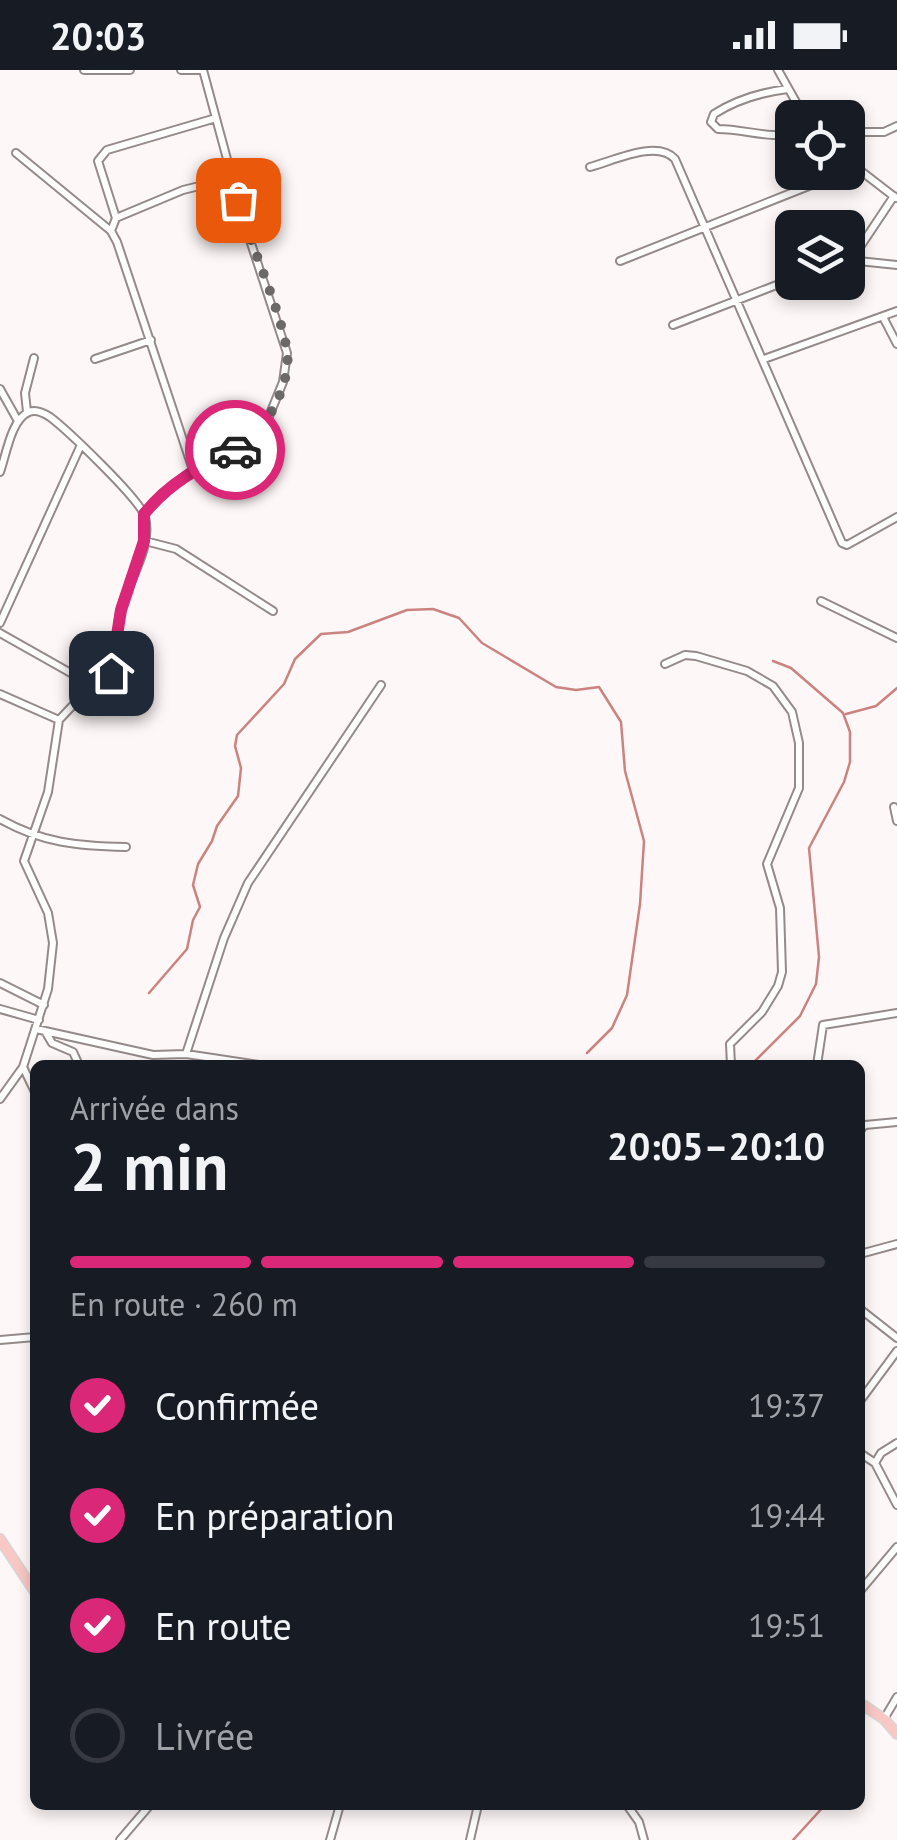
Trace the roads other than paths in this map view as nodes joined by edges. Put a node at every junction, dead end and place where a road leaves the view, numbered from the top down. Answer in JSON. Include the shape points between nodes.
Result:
{"nodes":[{"id":1,"x":84,"y":70,"type":"edge"},
{"id":2,"x":130,"y":70,"type":"edge"},
{"id":3,"x":181,"y":70,"type":"edge"},
{"id":4,"x":203,"y":70,"type":"edge"},
{"id":5,"x":778,"y":70,"type":"edge"},
{"id":6,"x":788,"y":89,"type":"junction"},
{"id":7,"x":795,"y":100,"type":"edge"},
{"id":8,"x":216,"y":118,"type":"junction"},
{"id":9,"x":897,"y":126,"type":"edge"},
{"id":10,"x":865,"y":132,"type":"edge"},
{"id":11,"x":775,"y":135,"type":"edge"},
{"id":12,"x":16,"y":153,"type":"dead end"},
{"id":13,"x":590,"y":167,"type":"dead end"},
{"id":14,"x":865,"y":175,"type":"edge"},
{"id":15,"x":232,"y":178,"type":"junction"},
{"id":16,"x":800,"y":190,"type":"edge"},
{"id":17,"x":895,"y":197,"type":"edge"},
{"id":18,"x":116,"y":218,"type":"junction"},
{"id":19,"x":706,"y":228,"type":"junction"},
{"id":20,"x":110,"y":232,"type":"junction"},
{"id":21,"x":865,"y":239,"type":"edge"},
{"id":22,"x":620,"y":260,"type":"dead end"},
{"id":23,"x":865,"y":261,"type":"edge"},
{"id":24,"x":897,"y":266,"type":"edge"},
{"id":25,"x":775,"y":285,"type":"edge"},
{"id":26,"x":737,"y":300,"type":"junction"},
{"id":27,"x":897,"y":311,"type":"edge"},
{"id":28,"x":883,"y":317,"type":"junction"},
{"id":29,"x":673,"y":325,"type":"dead end"},
{"id":30,"x":152,"y":340,"type":"junction"},
{"id":31,"x":897,"y":344,"type":"edge"},
{"id":32,"x":34,"y":358,"type":"dead end"},
{"id":33,"x":94,"y":358,"type":"dead end"},
{"id":34,"x":764,"y":360,"type":"junction"},
{"id":35,"x":0,"y":389,"type":"edge"},
{"id":36,"x":27,"y":412,"type":"junction"},
{"id":37,"x":18,"y":421,"type":"junction"},
{"id":38,"x":81,"y":446,"type":"junction"},
{"id":39,"x":193,"y":470,"type":"junction"},
{"id":40,"x":0,"y":472,"type":"edge"},
{"id":41,"x":144,"y":514,"type":"junction"},
{"id":42,"x":897,"y":517,"type":"edge"},
{"id":43,"x":144,"y":541,"type":"junction"},
{"id":44,"x":821,"y":602,"type":"dead end"},
{"id":45,"x":274,"y":610,"type":"dead end"},
{"id":46,"x":0,"y":623,"type":"edge"},
{"id":47,"x":0,"y":633,"type":"edge"},
{"id":48,"x":897,"y":638,"type":"edge"},
{"id":49,"x":665,"y":664,"type":"dead end"},
{"id":50,"x":92,"y":685,"type":"junction"},
{"id":51,"x":381,"y":685,"type":"dead end"},
{"id":52,"x":0,"y":694,"type":"edge"},
{"id":53,"x":59,"y":720,"type":"junction"},
{"id":54,"x":894,"y":807,"type":"dead end"},
{"id":55,"x":0,"y":819,"type":"edge"},
{"id":56,"x":897,"y":821,"type":"edge"},
{"id":57,"x":32,"y":836,"type":"junction"},
{"id":58,"x":126,"y":847,"type":"dead end"},
{"id":59,"x":0,"y":983,"type":"edge"},
{"id":60,"x":44,"y":1005,"type":"junction"},
{"id":61,"x":0,"y":1008,"type":"edge"},
{"id":62,"x":897,"y":1013,"type":"edge"},
{"id":63,"x":39,"y":1020,"type":"junction"},
{"id":64,"x":36,"y":1030,"type":"junction"},
{"id":65,"x":46,"y":1032,"type":"junction"},
{"id":66,"x":186,"y":1054,"type":"junction"},
{"id":67,"x":165,"y":1055,"type":"junction"},
{"id":68,"x":76,"y":1060,"type":"edge"},
{"id":69,"x":160,"y":1060,"type":"edge"},
{"id":70,"x":225,"y":1060,"type":"edge"},
{"id":71,"x":731,"y":1060,"type":"edge"},
{"id":72,"x":818,"y":1060,"type":"edge"},
{"id":73,"x":24,"y":1067,"type":"junction"},
{"id":74,"x":30,"y":1081,"type":"edge"},
{"id":75,"x":0,"y":1099,"type":"edge"},
{"id":76,"x":897,"y":1122,"type":"edge"},
{"id":77,"x":865,"y":1124,"type":"edge"},
{"id":78,"x":897,"y":1244,"type":"edge"},
{"id":79,"x":865,"y":1253,"type":"edge"},
{"id":80,"x":865,"y":1313,"type":"edge"},
{"id":81,"x":30,"y":1337,"type":"edge"},
{"id":82,"x":897,"y":1338,"type":"edge"},
{"id":83,"x":0,"y":1340,"type":"edge"},
{"id":84,"x":897,"y":1350,"type":"edge"},
{"id":85,"x":865,"y":1395,"type":"edge"},
{"id":86,"x":897,"y":1443,"type":"edge"},
{"id":87,"x":865,"y":1457,"type":"edge"},
{"id":88,"x":875,"y":1464,"type":"junction"},
{"id":89,"x":897,"y":1505,"type":"edge"},
{"id":90,"x":0,"y":1539,"type":"edge"},
{"id":91,"x":897,"y":1547,"type":"edge"},
{"id":92,"x":30,"y":1584,"type":"edge"},
{"id":93,"x":865,"y":1585,"type":"edge"},
{"id":94,"x":897,"y":1697,"type":"edge"},
{"id":95,"x":865,"y":1706,"type":"edge"},
{"id":96,"x":884,"y":1719,"type":"junction"},
{"id":97,"x":897,"y":1734,"type":"edge"},
{"id":98,"x":146,"y":1810,"type":"edge"},
{"id":99,"x":339,"y":1810,"type":"edge"},
{"id":100,"x":477,"y":1810,"type":"edge"},
{"id":101,"x":631,"y":1810,"type":"edge"},
{"id":102,"x":120,"y":1840,"type":"edge"},
{"id":103,"x":330,"y":1840,"type":"edge"},
{"id":104,"x":470,"y":1840,"type":"edge"},
{"id":105,"x":644,"y":1840,"type":"edge"}],
"edges":[{"from":1,"to":2,"type":"street"},
{"from":3,"to":4,"type":"street"},
{"from":4,"to":8,"type":"street"},
{"from":5,"to":6,"type":"street"},
{"from":6,"to":7,"type":"street"},
{"from":6,"to":11,"type":"street","via":[[726,107],[711,122],[718,129]]},
{"from":8,"to":15,"type":"street"},
{"from":8,"to":18,"type":"street","via":[[102,155],[98,161]]},
{"from":9,"to":10,"type":"street"},
{"from":12,"to":20,"type":"street"},
{"from":13,"to":19,"type":"street","via":[[657,150],[670,153]]},
{"from":14,"to":17,"type":"street"},
{"from":15,"to":18,"type":"street"},
{"from":15,"to":39,"type":"street","via":[[286,366],[265,426],[252,441]]},
{"from":16,"to":19,"type":"street"},
{"from":17,"to":21,"type":"street"},
{"from":18,"to":20,"type":"street"},
{"from":19,"to":22,"type":"street"},
{"from":19,"to":26,"type":"street"},
{"from":20,"to":30,"type":"street"},
{"from":23,"to":24,"type":"street"},
{"from":25,"to":26,"type":"street"},
{"from":26,"to":29,"type":"street"},
{"from":26,"to":34,"type":"street"},
{"from":27,"to":28,"type":"street"},
{"from":28,"to":31,"type":"street"},
{"from":28,"to":34,"type":"street"},
{"from":30,"to":33,"type":"street"},
{"from":30,"to":39,"type":"street"},
{"from":32,"to":36,"type":"street"},
{"from":34,"to":42,"type":"street","via":[[842,543]]},
{"from":35,"to":37,"type":"street"},
{"from":36,"to":37,"type":"street"},
{"from":36,"to":38,"type":"street","via":[[50,418]]},
{"from":37,"to":40,"type":"street"},
{"from":38,"to":41,"type":"street"},
{"from":38,"to":46,"type":"street"},
{"from":39,"to":41,"type":"street"},
{"from":41,"to":43,"type":"street"},
{"from":43,"to":45,"type":"street","via":[[176,549]]},
{"from":43,"to":50,"type":"street","via":[[121,610],[114,665]]},
{"from":44,"to":48,"type":"street"},
{"from":47,"to":50,"type":"street"},
{"from":49,"to":71,"type":"street","via":[[696,656],[766,680],[792,712],[800,743],[799,788],[767,864],[780,908],[782,972],[762,1012],[730,1044]]},
{"from":50,"to":53,"type":"street"},
{"from":51,"to":66,"type":"street","via":[[248,884]]},
{"from":52,"to":53,"type":"street"},
{"from":53,"to":57,"type":"street","via":[[48,792]]},
{"from":54,"to":56,"type":"street"},
{"from":55,"to":57,"type":"street"},
{"from":57,"to":58,"type":"street"},
{"from":57,"to":60,"type":"street","via":[[26,869],[53,934]]},
{"from":59,"to":60,"type":"street"},
{"from":60,"to":63,"type":"street"},
{"from":61,"to":63,"type":"street"},
{"from":62,"to":72,"type":"street","via":[[824,1025]]},
{"from":63,"to":64,"type":"street"},
{"from":64,"to":65,"type":"street"},
{"from":64,"to":73,"type":"street"},
{"from":65,"to":67,"type":"street"},
{"from":65,"to":68,"type":"street"},
{"from":66,"to":67,"type":"street"},
{"from":66,"to":70,"type":"street"},
{"from":67,"to":69,"type":"street"},
{"from":73,"to":74,"type":"street"},
{"from":73,"to":75,"type":"street"},
{"from":76,"to":77,"type":"street"},
{"from":78,"to":79,"type":"street"},
{"from":80,"to":82,"type":"street"},
{"from":81,"to":83,"type":"street"},
{"from":84,"to":85,"type":"street"},
{"from":86,"to":88,"type":"street"},
{"from":87,"to":88,"type":"street"},
{"from":88,"to":89,"type":"street"},
{"from":90,"to":92,"type":"main road"},
{"from":91,"to":93,"type":"street"},
{"from":94,"to":96,"type":"street"},
{"from":95,"to":96,"type":"main road"},
{"from":96,"to":97,"type":"main road"},
{"from":98,"to":102,"type":"street"},
{"from":99,"to":103,"type":"street"},
{"from":100,"to":104,"type":"street"},
{"from":101,"to":105,"type":"street"}]}
